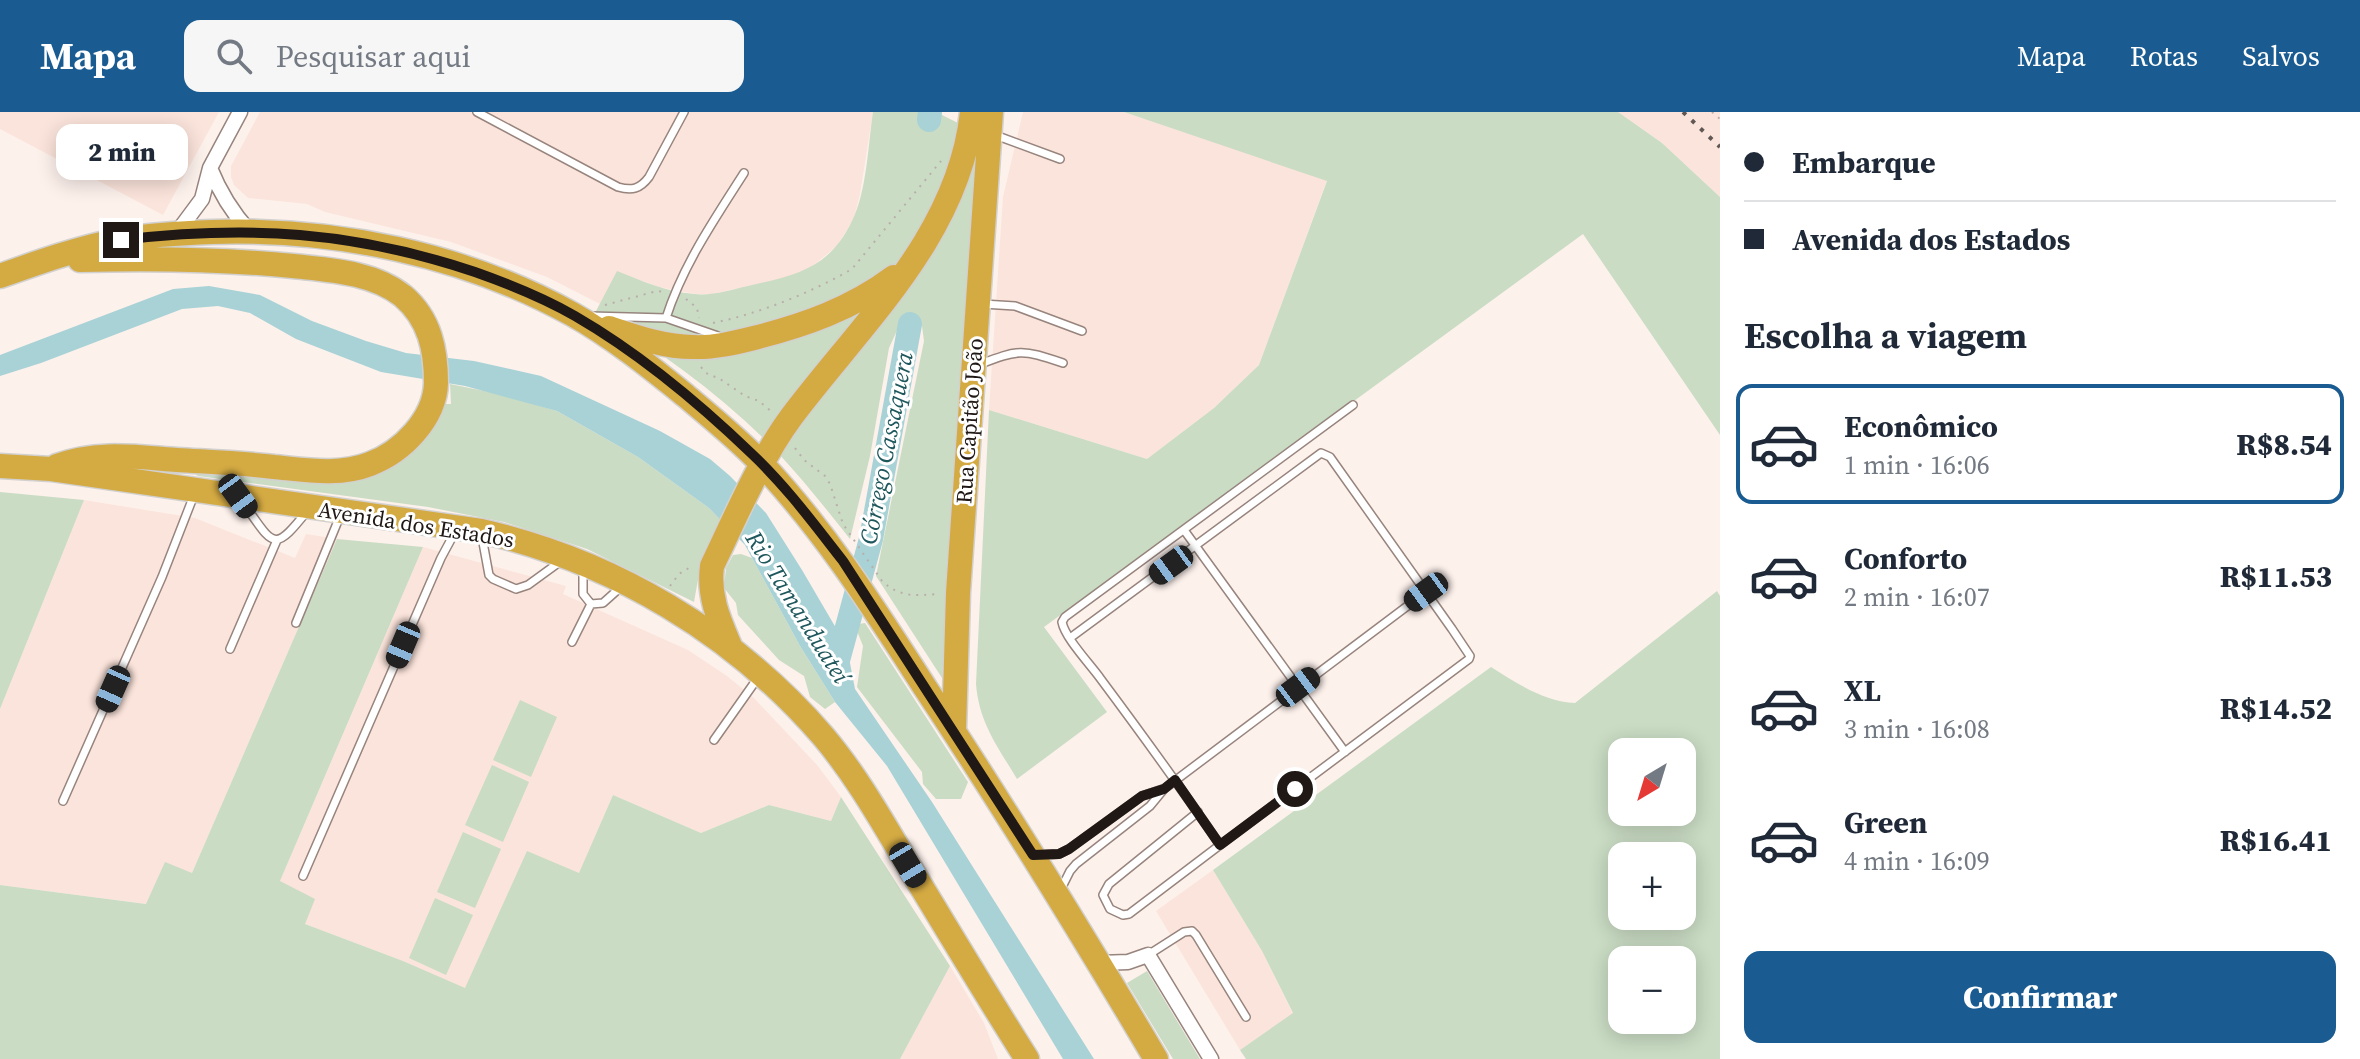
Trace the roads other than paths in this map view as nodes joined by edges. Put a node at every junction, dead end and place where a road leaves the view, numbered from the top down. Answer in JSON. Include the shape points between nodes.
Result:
{"nodes":[{"id":1,"x":240,"y":112,"type":"edge"},
{"id":2,"x":477,"y":112,"type":"edge"},
{"id":3,"x":684,"y":112,"type":"edge"},
{"id":4,"x":972,"y":112,"type":"edge"},
{"id":5,"x":992,"y":123,"type":"edge"},
{"id":6,"x":1060,"y":159,"type":"dead end"},
{"id":7,"x":210,"y":168,"type":"junction"},
{"id":8,"x":744,"y":173,"type":"dead end"},
{"id":9,"x":249,"y":231,"type":"junction"},
{"id":10,"x":176,"y":234,"type":"junction"},
{"id":11,"x":45,"y":260,"type":"junction"},
{"id":12,"x":909,"y":267,"type":"junction"},
{"id":13,"x":0,"y":276,"type":"edge"},
{"id":14,"x":977,"y":303,"type":"junction"},
{"id":15,"x":576,"y":316,"type":"junction"},
{"id":16,"x":666,"y":318,"type":"junction"},
{"id":17,"x":1082,"y":331,"type":"dead end"},
{"id":18,"x":740,"y":341,"type":"junction"},
{"id":19,"x":1063,"y":363,"type":"dead end"},
{"id":20,"x":972,"y":367,"type":"junction"},
{"id":21,"x":1353,"y":405,"type":"dead end"},
{"id":22,"x":762,"y":465,"type":"junction"},
{"id":23,"x":0,"y":466,"type":"edge"},
{"id":24,"x":51,"y":469,"type":"junction"},
{"id":25,"x":196,"y":490,"type":"junction"},
{"id":26,"x":238,"y":496,"type":"junction"},
{"id":27,"x":311,"y":506,"type":"junction"},
{"id":28,"x":342,"y":510,"type":"junction"},
{"id":29,"x":469,"y":529,"type":"junction"},
{"id":30,"x":1184,"y":530,"type":"junction"},
{"id":31,"x":277,"y":540,"type":"junction"},
{"id":32,"x":1196,"y":547,"type":"junction"},
{"id":33,"x":575,"y":560,"type":"junction"},
{"id":34,"x":626,"y":583,"type":"junction"},
{"id":35,"x":1426,"y":592,"type":"junction"},
{"id":36,"x":591,"y":604,"type":"junction"},
{"id":37,"x":296,"y":623,"type":"dead end"},
{"id":38,"x":1070,"y":638,"type":"junction"},
{"id":39,"x":572,"y":642,"type":"dead end"},
{"id":40,"x":230,"y":649,"type":"dead end"},
{"id":41,"x":731,"y":649,"type":"junction"},
{"id":42,"x":761,"y":674,"type":"junction"},
{"id":43,"x":1298,"y":687,"type":"junction"},
{"id":44,"x":954,"y":730,"type":"junction"},
{"id":45,"x":714,"y":740,"type":"dead end"},
{"id":46,"x":1345,"y":752,"type":"junction"},
{"id":47,"x":1175,"y":780,"type":"junction"},
{"id":48,"x":1164,"y":789,"type":"junction"},
{"id":49,"x":63,"y":801,"type":"dead end"},
{"id":50,"x":1198,"y":812,"type":"junction"},
{"id":51,"x":1220,"y":845,"type":"junction"},
{"id":52,"x":1033,"y":855,"type":"junction"},
{"id":53,"x":303,"y":876,"type":"dead end"},
{"id":54,"x":1058,"y":896,"type":"junction"},
{"id":55,"x":1148,"y":955,"type":"junction"},
{"id":56,"x":1099,"y":963,"type":"junction"},
{"id":57,"x":1246,"y":1017,"type":"dead end"},
{"id":58,"x":1027,"y":1059,"type":"edge"},
{"id":59,"x":1156,"y":1059,"type":"edge"},
{"id":60,"x":1211,"y":1059,"type":"edge"}],
"edges":[{"from":1,"to":7,"type":"street"},
{"from":2,"to":3,"type":"lane","via":[[629,190],[649,177]]},
{"from":4,"to":12,"type":"highway","via":[[946,204]]},
{"from":5,"to":6,"type":"lane"},
{"from":5,"to":14,"type":"highway","name":"Rua Capitão João"},
{"from":7,"to":9,"type":"street","via":[[221,196]]},
{"from":7,"to":10,"type":"street","via":[[202,199]]},
{"from":8,"to":16,"type":"lane","via":[[693,253]]},
{"from":9,"to":10,"type":"highway"},
{"from":9,"to":15,"type":"highway","via":[[342,238],[419,255],[499,281]]},
{"from":10,"to":11,"type":"highway","via":[[121,240]]},
{"from":11,"to":13,"type":"highway"},
{"from":11,"to":24,"type":"highway","via":[[241,261],[365,278],[385,285],[417,310],[429,330],[436,371],[435,391],[422,424],[390,455],[353,470],[110,455]]},
{"from":12,"to":18,"type":"highway","via":[[830,314]]},
{"from":12,"to":22,"type":"highway","via":[[792,417]]},
{"from":14,"to":17,"type":"lane","via":[[1015,306]]},
{"from":14,"to":20,"type":"highway","name":"Rua Capitão João"},
{"from":15,"to":16,"type":"lane"},
{"from":15,"to":18,"type":"highway","via":[[666,345]]},
{"from":15,"to":22,"type":"highway","via":[[651,368]]},
{"from":16,"to":18,"type":"lane"},
{"from":19,"to":20,"type":"lane","via":[[1021,352]]},
{"from":20,"to":44,"type":"highway","name":"Rua Capitão João"},
{"from":21,"to":30,"type":"lane"},
{"from":22,"to":41,"type":"highway","via":[[716,557],[710,580],[714,608]]},
{"from":22,"to":44,"type":"highway","via":[[843,561]]},
{"from":23,"to":24,"type":"highway","name":"Avenida dos Estados"},
{"from":24,"to":25,"type":"highway","name":"Avenida dos Estados"},
{"from":25,"to":26,"type":"highway","name":"Avenida dos Estados"},
{"from":25,"to":49,"type":"lane"},
{"from":26,"to":27,"type":"highway","name":"Avenida dos Estados"},
{"from":26,"to":31,"type":"lane","via":[[264,532]]},
{"from":27,"to":28,"type":"highway","name":"Avenida dos Estados"},
{"from":27,"to":31,"type":"lane","via":[[289,535]]},
{"from":28,"to":29,"type":"highway","name":"Avenida dos Estados"},
{"from":28,"to":37,"type":"lane"},
{"from":29,"to":33,"type":"highway","name":"Avenida dos Estados","via":[[521,540]]},
{"from":29,"to":33,"type":"lane","via":[[489,575],[516,589]]},
{"from":29,"to":53,"type":"lane","via":[[441,558]]},
{"from":30,"to":32,"type":"lane"},
{"from":30,"to":38,"type":"lane","via":[[1065,617],[1063,627]]},
{"from":31,"to":40,"type":"lane"},
{"from":32,"to":35,"type":"lane","via":[[1325,453]]},
{"from":32,"to":38,"type":"lane"},
{"from":32,"to":43,"type":"lane"},
{"from":33,"to":34,"type":"highway","name":"Avenida dos Estados"},
{"from":33,"to":36,"type":"lane","via":[[583,594]]},
{"from":34,"to":36,"type":"lane","via":[[603,603]]},
{"from":34,"to":41,"type":"highway","name":"Avenida dos Estados","via":[[661,600]]},
{"from":35,"to":43,"type":"lane"},
{"from":35,"to":46,"type":"lane","via":[[1470,658]]},
{"from":36,"to":39,"type":"lane"},
{"from":38,"to":47,"type":"lane"},
{"from":41,"to":42,"type":"highway","name":"Avenida dos Estados"},
{"from":42,"to":45,"type":"lane"},
{"from":42,"to":58,"type":"highway","name":"Avenida dos Estados","via":[[824,737],[861,787]]},
{"from":43,"to":46,"type":"lane"},
{"from":43,"to":47,"type":"lane"},
{"from":44,"to":52,"type":"highway"},
{"from":46,"to":51,"type":"lane"},
{"from":47,"to":48,"type":"lane"},
{"from":47,"to":50,"type":"lane"},
{"from":48,"to":52,"type":"lane","via":[[1142,796],[1069,849]]},
{"from":48,"to":54,"type":"lane","via":[[1076,864]]},
{"from":50,"to":51,"type":"lane"},
{"from":50,"to":51,"type":"lane","via":[[1109,884],[1103,895],[1110,909],[1129,914]]},
{"from":52,"to":54,"type":"highway"},
{"from":54,"to":56,"type":"highway"},
{"from":55,"to":56,"type":"street"},
{"from":55,"to":57,"type":"lane","via":[[1192,931]]},
{"from":55,"to":60,"type":"street"},
{"from":56,"to":59,"type":"highway"}]}
